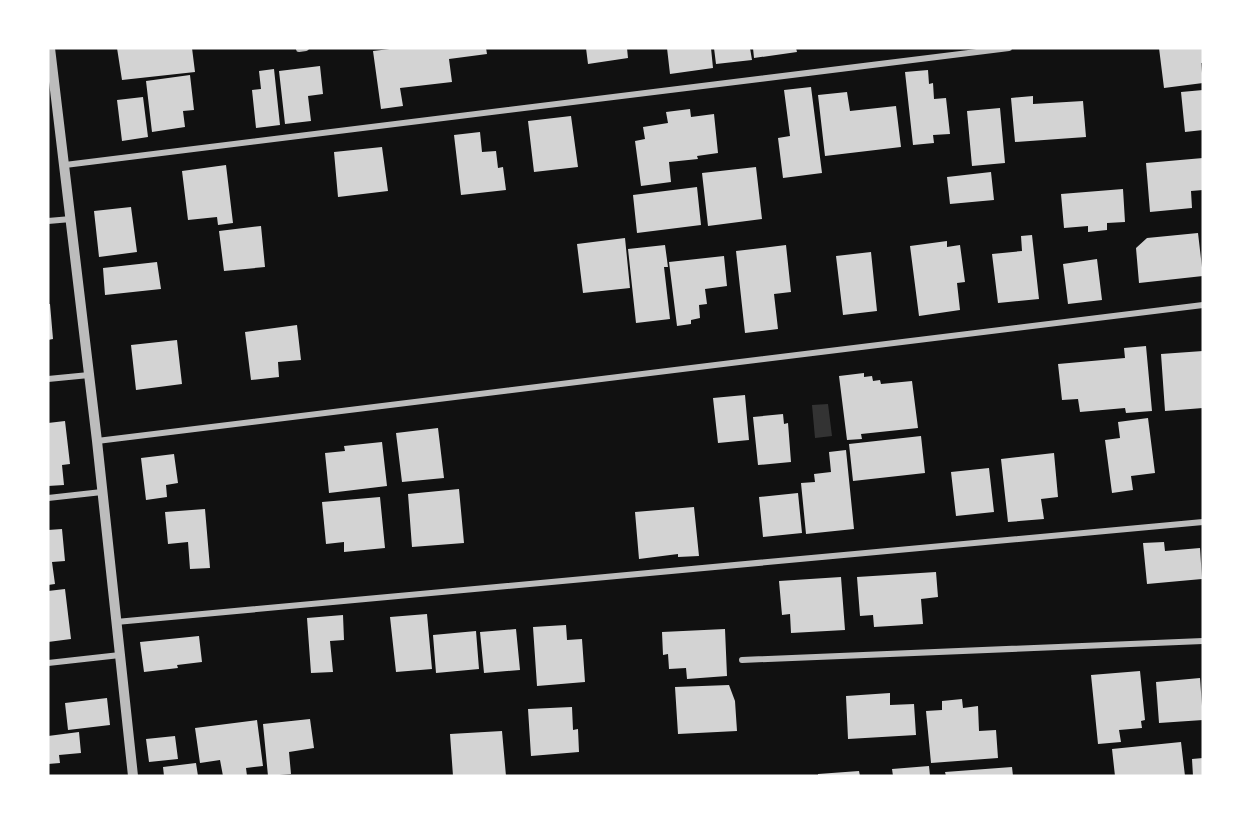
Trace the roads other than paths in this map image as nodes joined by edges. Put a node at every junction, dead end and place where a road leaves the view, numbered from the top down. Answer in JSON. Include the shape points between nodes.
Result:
{"nodes":[{"id":1,"x":50,"y":48,"type":"edge"},
{"id":2,"x":306,"y":48,"type":"edge"},
{"id":3,"x":1009,"y":48,"type":"edge"},
{"id":4,"x":299,"y":49,"type":"edge"},
{"id":5,"x":53,"y":107,"type":"edge"},
{"id":6,"x":65,"y":165,"type":"junction"},
{"id":7,"x":71,"y":219,"type":"junction"},
{"id":8,"x":48,"y":221,"type":"edge"},
{"id":9,"x":1203,"y":305,"type":"edge"},
{"id":10,"x":89,"y":375,"type":"junction"},
{"id":11,"x":48,"y":379,"type":"edge"},
{"id":12,"x":97,"y":441,"type":"junction"},
{"id":13,"x":102,"y":492,"type":"junction"},
{"id":14,"x":48,"y":498,"type":"edge"},
{"id":15,"x":1203,"y":522,"type":"edge"},
{"id":16,"x":116,"y":622,"type":"junction"},
{"id":17,"x":1203,"y":641,"type":"edge"},
{"id":18,"x":120,"y":655,"type":"junction"},
{"id":19,"x":742,"y":660,"type":"dead end"},
{"id":20,"x":48,"y":663,"type":"edge"},
{"id":21,"x":133,"y":776,"type":"edge"}],
"edges":[{"from":1,"to":5,"type":"street"},
{"from":2,"to":4,"type":"street"},
{"from":3,"to":6,"type":"street"},
{"from":5,"to":6,"type":"street"},
{"from":6,"to":7,"type":"street"},
{"from":7,"to":8,"type":"street"},
{"from":7,"to":10,"type":"street"},
{"from":9,"to":12,"type":"street"},
{"from":10,"to":11,"type":"street"},
{"from":10,"to":12,"type":"street"},
{"from":12,"to":13,"type":"street"},
{"from":13,"to":14,"type":"street"},
{"from":13,"to":16,"type":"street"},
{"from":15,"to":16,"type":"street"},
{"from":16,"to":18,"type":"street"},
{"from":17,"to":19,"type":"street"},
{"from":18,"to":20,"type":"street"},
{"from":18,"to":21,"type":"street"}]}
